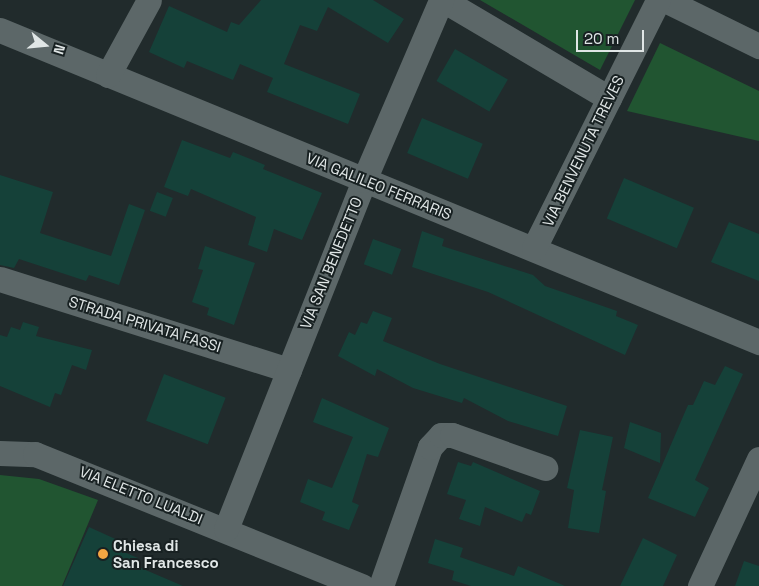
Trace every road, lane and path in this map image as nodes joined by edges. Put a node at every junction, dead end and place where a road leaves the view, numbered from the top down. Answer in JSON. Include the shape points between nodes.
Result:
{"nodes":[{"id":1,"x":148,"y":0,"type":"edge"},
{"id":2,"x":442,"y":0,"type":"edge"},
{"id":3,"x":658,"y":0,"type":"edge"},
{"id":4,"x":665,"y":0,"type":"edge"},
{"id":5,"x":0,"y":30,"type":"edge"},
{"id":6,"x":759,"y":46,"type":"edge"},
{"id":7,"x":108,"y":75,"type":"junction"},
{"id":8,"x":609,"y":98,"type":"junction"},
{"id":9,"x":364,"y":180,"type":"junction"},
{"id":10,"x":534,"y":248,"type":"junction"},
{"id":11,"x":0,"y":279,"type":"edge"},
{"id":12,"x":759,"y":342,"type":"edge"},
{"id":13,"x":289,"y":370,"type":"junction"},
{"id":14,"x":0,"y":453,"type":"edge"},
{"id":15,"x":759,"y":459,"type":"edge"},
{"id":16,"x":545,"y":468,"type":"dead end"},
{"id":17,"x":226,"y":529,"type":"junction"},
{"id":18,"x":362,"y":586,"type":"edge"},
{"id":19,"x":381,"y":586,"type":"edge"},
{"id":20,"x":700,"y":586,"type":"edge"}],
"edges":[{"from":1,"to":7,"type":"street"},
{"from":2,"to":8,"type":"street"},
{"from":2,"to":9,"type":"street","name":"VIA SAN BENEDETTO"},
{"from":3,"to":8,"type":"street","name":"VIA BENVENUTA TREVES"},
{"from":4,"to":6,"type":"street"},
{"from":5,"to":7,"type":"street","name":"VIA GALILEO FERRARIS"},
{"from":7,"to":9,"type":"street","name":"VIA GALILEO FERRARIS"},
{"from":8,"to":10,"type":"street","name":"VIA BENVENUTA TREVES"},
{"from":9,"to":10,"type":"street","name":"VIA GALILEO FERRARIS"},
{"from":9,"to":13,"type":"street","name":"VIA SAN BENEDETTO"},
{"from":10,"to":12,"type":"street","name":"VIA GALILEO FERRARIS"},
{"from":11,"to":13,"type":"street","name":"STRADA PRIVATA FASSI"},
{"from":13,"to":17,"type":"street","name":"VIA SAN BENEDETTO"},
{"from":14,"to":17,"type":"street","name":"VIA ELETTO LUALDI","via":[[35,454]]},
{"from":15,"to":20,"type":"street"},
{"from":16,"to":19,"type":"street","via":[[452,435],[441,435],[430,447]]},
{"from":17,"to":18,"type":"street","name":"VIA ELETTO LUALDI"}]}
